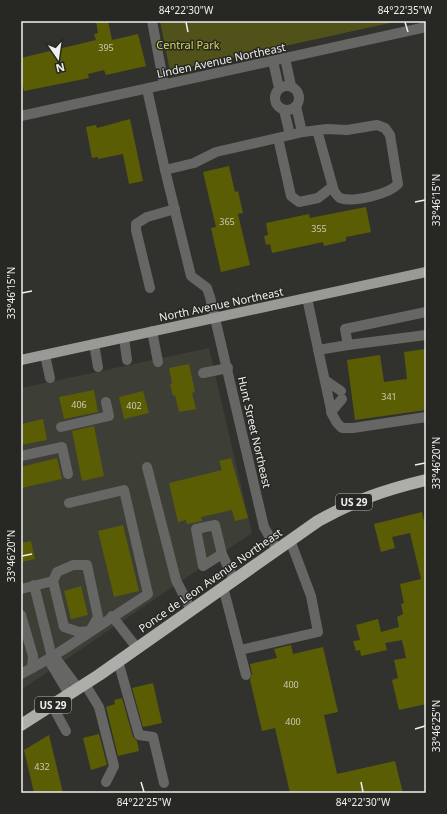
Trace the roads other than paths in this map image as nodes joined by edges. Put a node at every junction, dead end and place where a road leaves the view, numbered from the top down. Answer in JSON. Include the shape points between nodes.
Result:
{"nodes":[{"id":1,"x":152,"y":21,"type":"edge"},
{"id":2,"x":426,"y":27,"type":"edge"},
{"id":3,"x":284,"y":58,"type":"junction"},
{"id":4,"x":273,"y":61,"type":"junction"},
{"id":5,"x":164,"y":85,"type":"junction"},
{"id":6,"x":291,"y":86,"type":"junction"},
{"id":7,"x":279,"y":88,"type":"junction"},
{"id":8,"x":147,"y":89,"type":"junction"},
{"id":9,"x":296,"y":106,"type":"junction"},
{"id":10,"x":284,"y":110,"type":"junction"},
{"id":11,"x":21,"y":116,"type":"edge"},
{"id":12,"x":317,"y":130,"type":"junction"},
{"id":13,"x":302,"y":132,"type":"junction"},
{"id":14,"x":290,"y":135,"type":"junction"},
{"id":15,"x":278,"y":138,"type":"junction"},
{"id":16,"x":165,"y":170,"type":"junction"},
{"id":17,"x":332,"y":187,"type":"junction"},
{"id":18,"x":175,"y":209,"type":"junction"},
{"id":19,"x":426,"y":272,"type":"edge"},
{"id":20,"x":150,"y":288,"type":"dead end"},
{"id":21,"x":307,"y":298,"type":"junction"},
{"id":22,"x":426,"y":312,"type":"edge"},
{"id":23,"x":216,"y":317,"type":"junction"},
{"id":24,"x":152,"y":331,"type":"junction"},
{"id":25,"x":426,"y":335,"type":"edge"},
{"id":26,"x":124,"y":338,"type":"junction"},
{"id":27,"x":94,"y":344,"type":"junction"},
{"id":28,"x":348,"y":345,"type":"junction"},
{"id":29,"x":318,"y":350,"type":"junction"},
{"id":30,"x":45,"y":355,"type":"junction"},
{"id":31,"x":21,"y":360,"type":"edge"},
{"id":32,"x":127,"y":360,"type":"dead end"},
{"id":33,"x":158,"y":362,"type":"dead end"},
{"id":34,"x":98,"y":367,"type":"dead end"},
{"id":35,"x":228,"y":368,"type":"junction"},
{"id":36,"x":204,"y":373,"type":"dead end"},
{"id":37,"x":50,"y":378,"type":"dead end"},
{"id":38,"x":325,"y":380,"type":"junction"},
{"id":39,"x":106,"y":402,"type":"dead end"},
{"id":40,"x":332,"y":412,"type":"junction"},
{"id":41,"x":426,"y":417,"type":"edge"},
{"id":42,"x":61,"y":427,"type":"dead end"},
{"id":43,"x":21,"y":456,"type":"edge"},
{"id":44,"x":146,"y":467,"type":"dead end"},
{"id":45,"x":68,"y":474,"type":"dead end"},
{"id":46,"x":426,"y":480,"type":"edge"},
{"id":47,"x":69,"y":503,"type":"dead end"},
{"id":48,"x":290,"y":540,"type":"junction"},
{"id":49,"x":277,"y":550,"type":"junction"},
{"id":50,"x":222,"y":554,"type":"dead end"},
{"id":51,"x":234,"y":580,"type":"junction"},
{"id":52,"x":53,"y":581,"type":"junction"},
{"id":53,"x":34,"y":586,"type":"junction"},
{"id":54,"x":223,"y":587,"type":"junction"},
{"id":55,"x":21,"y":589,"type":"edge"},
{"id":56,"x":191,"y":610,"type":"junction"},
{"id":57,"x":21,"y":614,"type":"edge"},
{"id":58,"x":112,"y":616,"type":"junction"},
{"id":59,"x":90,"y":631,"type":"junction"},
{"id":60,"x":137,"y":648,"type":"junction"},
{"id":61,"x":240,"y":650,"type":"junction"},
{"id":62,"x":52,"y":657,"type":"junction"},
{"id":63,"x":118,"y":661,"type":"junction"},
{"id":64,"x":32,"y":668,"type":"junction"},
{"id":65,"x":21,"y":674,"type":"edge"},
{"id":66,"x":246,"y":674,"type":"dead end"},
{"id":67,"x":78,"y":689,"type":"junction"},
{"id":68,"x":52,"y":705,"type":"junction"},
{"id":69,"x":21,"y":725,"type":"edge"},
{"id":70,"x":66,"y":731,"type":"dead end"},
{"id":71,"x":106,"y":782,"type":"dead end"},
{"id":72,"x":164,"y":783,"type":"dead end"}],
"edges":[{"from":1,"to":5,"type":"street"},
{"from":2,"to":3,"type":"street","name":"Linden Avenue Northeast"},
{"from":3,"to":4,"type":"street","name":"Linden Avenue Northeast"},
{"from":3,"to":6,"type":"street"},
{"from":4,"to":5,"type":"street","name":"Linden Avenue Northeast"},
{"from":4,"to":7,"type":"street"},
{"from":5,"to":8,"type":"street","name":"Linden Avenue Northeast"},
{"from":6,"to":7,"type":"street"},
{"from":6,"to":9,"type":"street","via":[[299,96]]},
{"from":7,"to":10,"type":"street","via":[[275,93],[275,102]]},
{"from":8,"to":11,"type":"street","name":"Linden Avenue Northeast"},
{"from":8,"to":16,"type":"street","name":"Hunt Street Northeast"},
{"from":9,"to":10,"type":"street"},
{"from":9,"to":13,"type":"street"},
{"from":10,"to":14,"type":"street"},
{"from":12,"to":13,"type":"street"},
{"from":12,"to":17,"type":"street"},
{"from":12,"to":17,"type":"street","via":[[347,130],[377,125],[385,128],[392,144],[398,184],[394,188],[376,196],[345,199],[339,198]]},
{"from":13,"to":14,"type":"street"},
{"from":14,"to":15,"type":"street"},
{"from":15,"to":16,"type":"street","via":[[216,152],[194,163]]},
{"from":15,"to":17,"type":"street","via":[[291,196],[299,202],[318,198]]},
{"from":16,"to":18,"type":"street","name":"Hunt Street Northeast"},
{"from":18,"to":20,"type":"street","via":[[147,217],[136,224]]},
{"from":18,"to":23,"type":"street","name":"Hunt Street Northeast","via":[[192,276],[207,288]]},
{"from":19,"to":21,"type":"main road","name":"North Avenue Northeast"},
{"from":21,"to":23,"type":"main road","name":"North Avenue Northeast"},
{"from":21,"to":29,"type":"street"},
{"from":22,"to":28,"type":"street","via":[[345,329]]},
{"from":23,"to":24,"type":"main road","name":"North Avenue Northeast"},
{"from":23,"to":35,"type":"street","name":"Hunt Street Northeast"},
{"from":24,"to":26,"type":"main road","name":"North Avenue Northeast"},
{"from":24,"to":33,"type":"street"},
{"from":25,"to":28,"type":"street"},
{"from":26,"to":27,"type":"main road","name":"North Avenue Northeast"},
{"from":26,"to":32,"type":"street"},
{"from":27,"to":30,"type":"main road","name":"North Avenue Northeast"},
{"from":27,"to":34,"type":"street"},
{"from":28,"to":29,"type":"street"},
{"from":29,"to":38,"type":"street"},
{"from":30,"to":31,"type":"main road","name":"North Avenue Northeast"},
{"from":30,"to":37,"type":"street"},
{"from":35,"to":36,"type":"street"},
{"from":35,"to":49,"type":"street","name":"Hunt Street Northeast","via":[[264,527]]},
{"from":38,"to":40,"type":"street"},
{"from":38,"to":40,"type":"street","via":[[342,395]]},
{"from":39,"to":42,"type":"street","via":[[109,416]]},
{"from":40,"to":41,"type":"street","via":[[342,428]]},
{"from":43,"to":45,"type":"street","via":[[62,447]]},
{"from":44,"to":56,"type":"street","via":[[176,580]]},
{"from":46,"to":48,"type":"highway","name":"Ponce de Leon Avenue Northeast","number":"US 29","via":[[390,489],[352,503]]},
{"from":47,"to":58,"type":"street","via":[[124,490],[148,594]]},
{"from":48,"to":49,"type":"highway","name":"Ponce de Leon Avenue Northeast","number":"US 29"},
{"from":48,"to":61,"type":"street","via":[[311,596],[318,632]]},
{"from":49,"to":51,"type":"highway","name":"Ponce de Leon Avenue Northeast","number":"US 29"},
{"from":50,"to":51,"type":"street"},
{"from":51,"to":54,"type":"highway","name":"Ponce de Leon Avenue Northeast","number":"US 29"},
{"from":52,"to":53,"type":"street"},
{"from":52,"to":59,"type":"street","via":[[64,627],[78,632]]},
{"from":52,"to":59,"type":"street","via":[[57,572],[72,565],[87,565],[98,617]]},
{"from":53,"to":55,"type":"street"},
{"from":53,"to":62,"type":"street"},
{"from":54,"to":56,"type":"highway","name":"Ponce de Leon Avenue Northeast","number":"US 29"},
{"from":54,"to":61,"type":"street"},
{"from":56,"to":60,"type":"highway","name":"Ponce de Leon Avenue Northeast","number":"US 29"},
{"from":57,"to":64,"type":"street","via":[[33,656]]},
{"from":58,"to":59,"type":"street"},
{"from":58,"to":60,"type":"street"},
{"from":59,"to":62,"type":"street"},
{"from":60,"to":63,"type":"highway","name":"Ponce de Leon Avenue Northeast","number":"US 29"},
{"from":61,"to":66,"type":"street"},
{"from":62,"to":64,"type":"street"},
{"from":62,"to":67,"type":"street"},
{"from":63,"to":67,"type":"highway","name":"Ponce de Leon Avenue Northeast","number":"US 29"},
{"from":63,"to":72,"type":"street","via":[[139,735],[153,737]]},
{"from":64,"to":65,"type":"street"},
{"from":67,"to":68,"type":"highway","name":"Ponce de Leon Avenue Northeast","number":"US 29"},
{"from":67,"to":71,"type":"street","via":[[99,707],[114,766]]},
{"from":68,"to":69,"type":"highway","name":"Ponce de Leon Avenue Northeast","number":"US 29"},
{"from":68,"to":70,"type":"street"}]}
